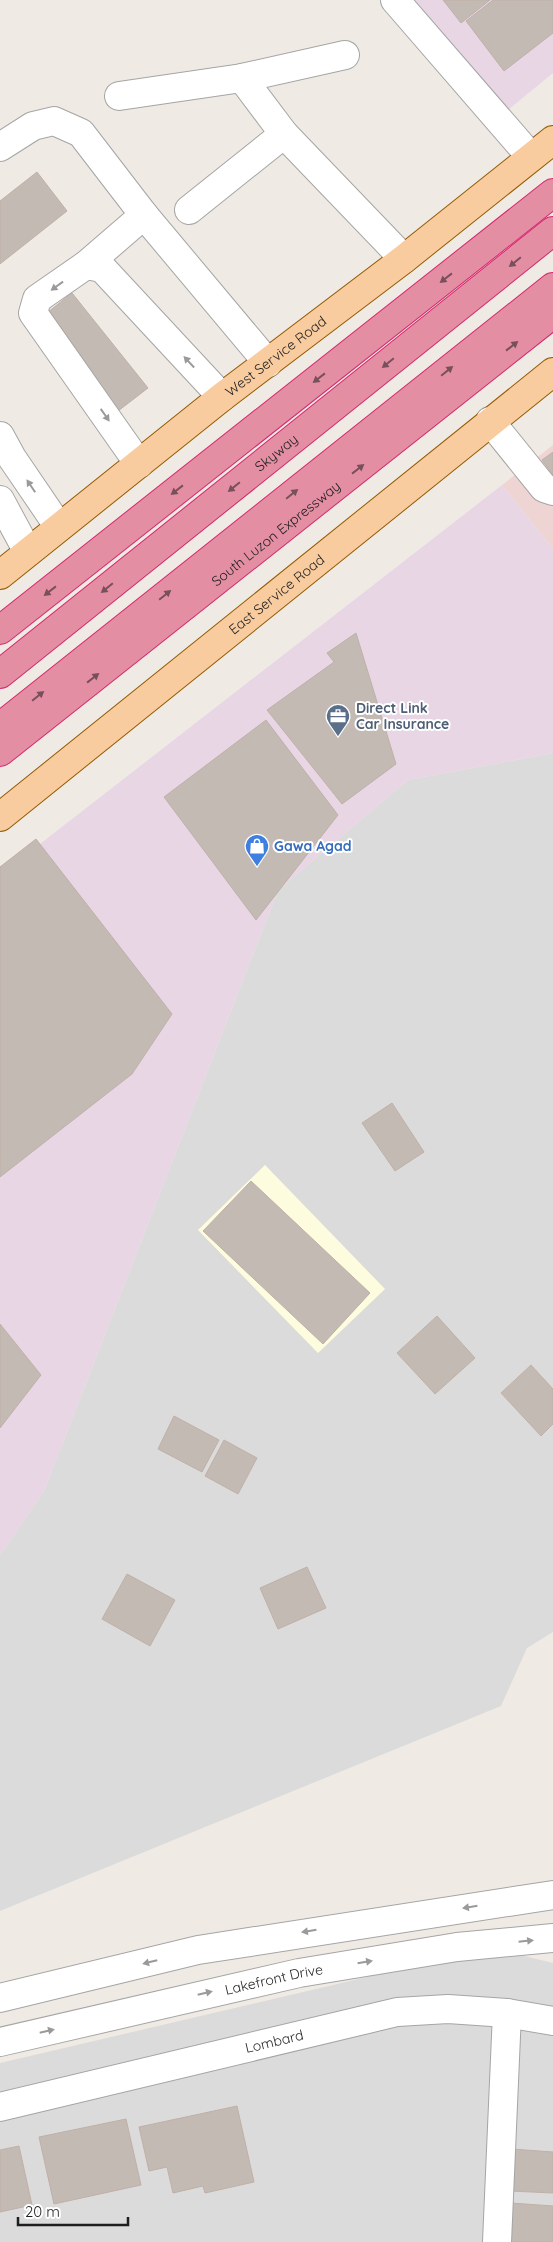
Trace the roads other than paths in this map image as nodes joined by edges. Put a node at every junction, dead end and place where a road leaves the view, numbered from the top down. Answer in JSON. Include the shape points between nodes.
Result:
{"nodes":[{"id":1,"x":395,"y":0,"type":"edge"},
{"id":2,"x":345,"y":55,"type":"dead end"},
{"id":3,"x":242,"y":78,"type":"junction"},
{"id":4,"x":119,"y":96,"type":"dead end"},
{"id":5,"x":284,"y":134,"type":"junction"},
{"id":6,"x":553,"y":140,"type":"edge"},
{"id":7,"x":0,"y":147,"type":"edge"},
{"id":8,"x":531,"y":157,"type":"junction"},
{"id":9,"x":553,"y":193,"type":"edge"},
{"id":10,"x":189,"y":210,"type":"dead end"},
{"id":11,"x":144,"y":214,"type":"junction"},
{"id":12,"x":553,"y":231,"type":"edge"},
{"id":13,"x":404,"y":259,"type":"junction"},
{"id":14,"x":86,"y":265,"type":"junction"},
{"id":15,"x":553,"y":286,"type":"edge"},
{"id":16,"x":553,"y":314,"type":"edge"},
{"id":17,"x":268,"y":364,"type":"junction"},
{"id":18,"x":553,"y":372,"type":"edge"},
{"id":19,"x":222,"y":397,"type":"junction"},
{"id":20,"x":490,"y":421,"type":"junction"},
{"id":21,"x":0,"y":436,"type":"edge"},
{"id":22,"x":139,"y":464,"type":"junction"},
{"id":23,"x":553,"y":491,"type":"edge"},
{"id":24,"x":0,"y":500,"type":"edge"},
{"id":25,"x":59,"y":527,"type":"junction"},
{"id":26,"x":28,"y":552,"type":"junction"},
{"id":27,"x":0,"y":575,"type":"edge"},
{"id":28,"x":0,"y":630,"type":"edge"},
{"id":29,"x":0,"y":674,"type":"edge"},
{"id":30,"x":0,"y":727,"type":"edge"},
{"id":31,"x":0,"y":752,"type":"edge"},
{"id":32,"x":0,"y":817,"type":"edge"},
{"id":33,"x":553,"y":1895,"type":"edge"},
{"id":34,"x":553,"y":1938,"type":"edge"},
{"id":35,"x":0,"y":1998,"type":"edge"},
{"id":36,"x":507,"y":2013,"type":"junction"},
{"id":37,"x":553,"y":2020,"type":"edge"},
{"id":38,"x":0,"y":2042,"type":"edge"},
{"id":39,"x":0,"y":2107,"type":"edge"},
{"id":40,"x":497,"y":2242,"type":"edge"}],
"edges":[{"from":1,"to":8,"type":"street"},
{"from":2,"to":3,"type":"street"},
{"from":3,"to":4,"type":"street"},
{"from":3,"to":5,"type":"street"},
{"from":5,"to":10,"type":"street"},
{"from":5,"to":13,"type":"street"},
{"from":6,"to":8,"type":"main road","name":"West Service Road"},
{"from":7,"to":11,"type":"street","via":[[33,126],[54,121],[81,133]]},
{"from":8,"to":13,"type":"main road","name":"West Service Road"},
{"from":9,"to":28,"type":"highway","one_way":true},
{"from":11,"to":14,"type":"street"},
{"from":11,"to":17,"type":"street"},
{"from":12,"to":29,"type":"highway","name":"Skyway","one_way":true},
{"from":13,"to":17,"type":"main road","name":"West Service Road"},
{"from":19,"to":14,"type":"street","one_way":true,"via":[[102,268]]},
{"from":14,"to":22,"type":"street","one_way":true,"via":[[37,300],[33,313]]},
{"from":30,"to":15,"type":"highway","one_way":true},
{"from":31,"to":16,"type":"highway","name":"South Luzon Expressway","one_way":true},
{"from":17,"to":19,"type":"main road","name":"West Service Road"},
{"from":18,"to":20,"type":"main road","name":"East Service Road"},
{"from":19,"to":22,"type":"main road","name":"West Service Road"},
{"from":20,"to":23,"type":"street","via":[[544,488]]},
{"from":20,"to":32,"type":"main road","name":"East Service Road"},
{"from":25,"to":21,"type":"street","one_way":true},
{"from":22,"to":25,"type":"main road","name":"West Service Road"},
{"from":24,"to":26,"type":"street"},
{"from":25,"to":26,"type":"main road","name":"West Service Road"},
{"from":26,"to":27,"type":"main road","name":"West Service Road"},
{"from":33,"to":35,"type":"street","one_way":true,"via":[[198,1950]]},
{"from":38,"to":34,"type":"street","name":"Lakefront Drive","one_way":true,"via":[[299,1973],[457,1947]]},
{"from":36,"to":37,"type":"street","name":"Lombard"},
{"from":36,"to":39,"type":"street","name":"Lombard","via":[[448,2008],[397,2012]]},
{"from":36,"to":40,"type":"street"}]}
